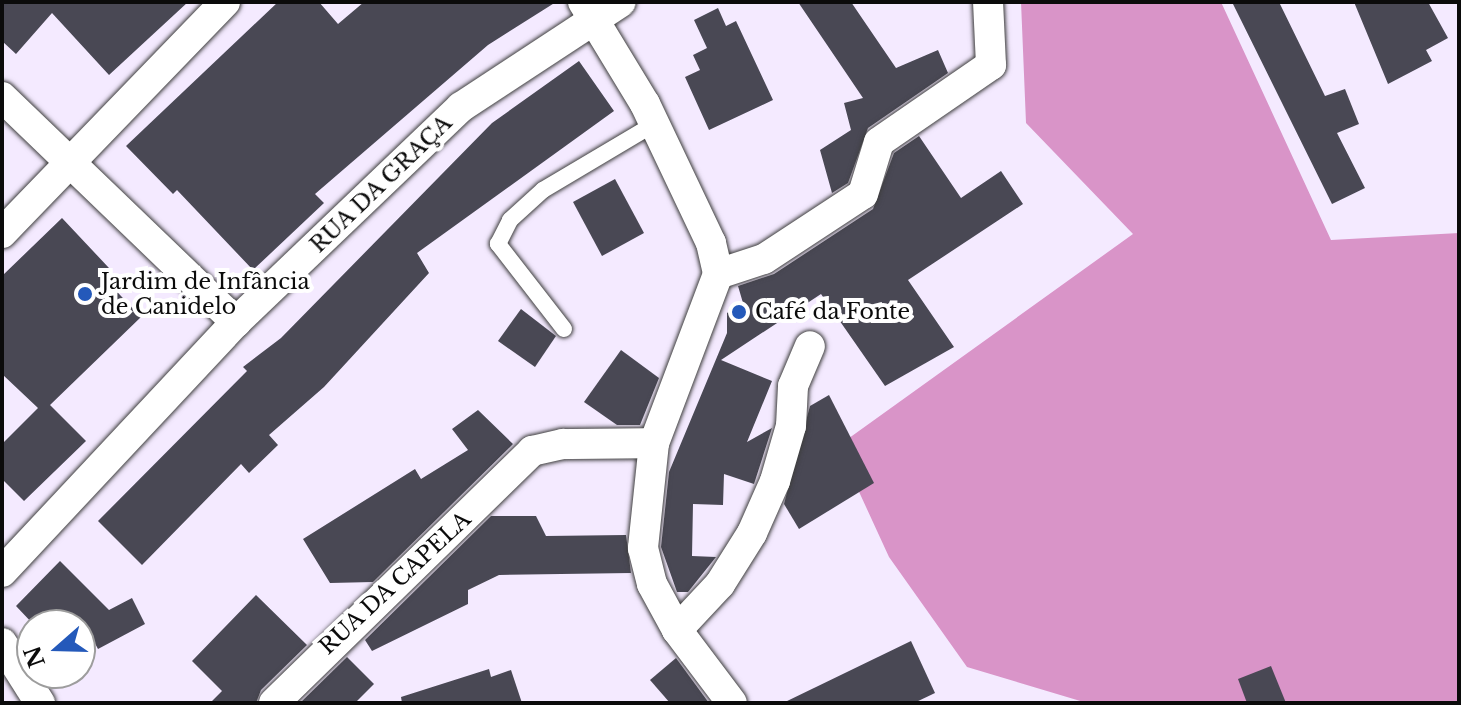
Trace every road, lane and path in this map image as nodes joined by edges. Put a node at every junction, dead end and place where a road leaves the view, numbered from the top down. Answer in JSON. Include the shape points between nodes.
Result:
{"nodes":[{"id":1,"x":225,"y":2,"type":"edge"},
{"id":2,"x":621,"y":2,"type":"edge"},
{"id":3,"x":988,"y":2,"type":"edge"},
{"id":4,"x":588,"y":10,"type":"edge"},
{"id":5,"x":2,"y":97,"type":"edge"},
{"id":6,"x":654,"y":124,"type":"junction"},
{"id":7,"x":71,"y":163,"type":"junction"},
{"id":8,"x":2,"y":233,"type":"edge"},
{"id":9,"x":718,"y":274,"type":"junction"},
{"id":10,"x":236,"y":322,"type":"junction"},
{"id":11,"x":564,"y":329,"type":"dead end"},
{"id":12,"x":810,"y":346,"type":"dead end"},
{"id":13,"x":654,"y":443,"type":"junction"},
{"id":14,"x":2,"y":572,"type":"edge"},
{"id":15,"x":677,"y":630,"type":"junction"},
{"id":16,"x":2,"y":643,"type":"edge"},
{"id":17,"x":40,"y":703,"type":"edge"},
{"id":18,"x":274,"y":703,"type":"edge"},
{"id":19,"x":732,"y":703,"type":"edge"}],
"edges":[{"from":1,"to":7,"type":"street"},
{"from":2,"to":4,"type":"street","name":"RUA DA GRAÇA"},
{"from":3,"to":9,"type":"street","via":[[991,65],[879,142],[863,194],[764,259]]},
{"from":4,"to":6,"type":"street"},
{"from":4,"to":10,"type":"street","name":"RUA DA GRAÇA","via":[[461,107]]},
{"from":5,"to":7,"type":"street"},
{"from":6,"to":9,"type":"street","via":[[711,243]]},
{"from":6,"to":11,"type":"lane","via":[[543,190],[510,220],[498,244]]},
{"from":7,"to":8,"type":"street"},
{"from":7,"to":10,"type":"street"},
{"from":9,"to":13,"type":"street"},
{"from":10,"to":14,"type":"street","name":"RUA DA GRAÇA"},
{"from":12,"to":15,"type":"street","via":[[793,386],[791,426],[775,481],[752,533],[720,584]]},
{"from":13,"to":15,"type":"street","via":[[643,548],[652,584]]},
{"from":13,"to":18,"type":"street","name":"RUA DA CAPELA","via":[[563,444],[532,451]]},
{"from":15,"to":19,"type":"street"},
{"from":16,"to":17,"type":"street"}]}
